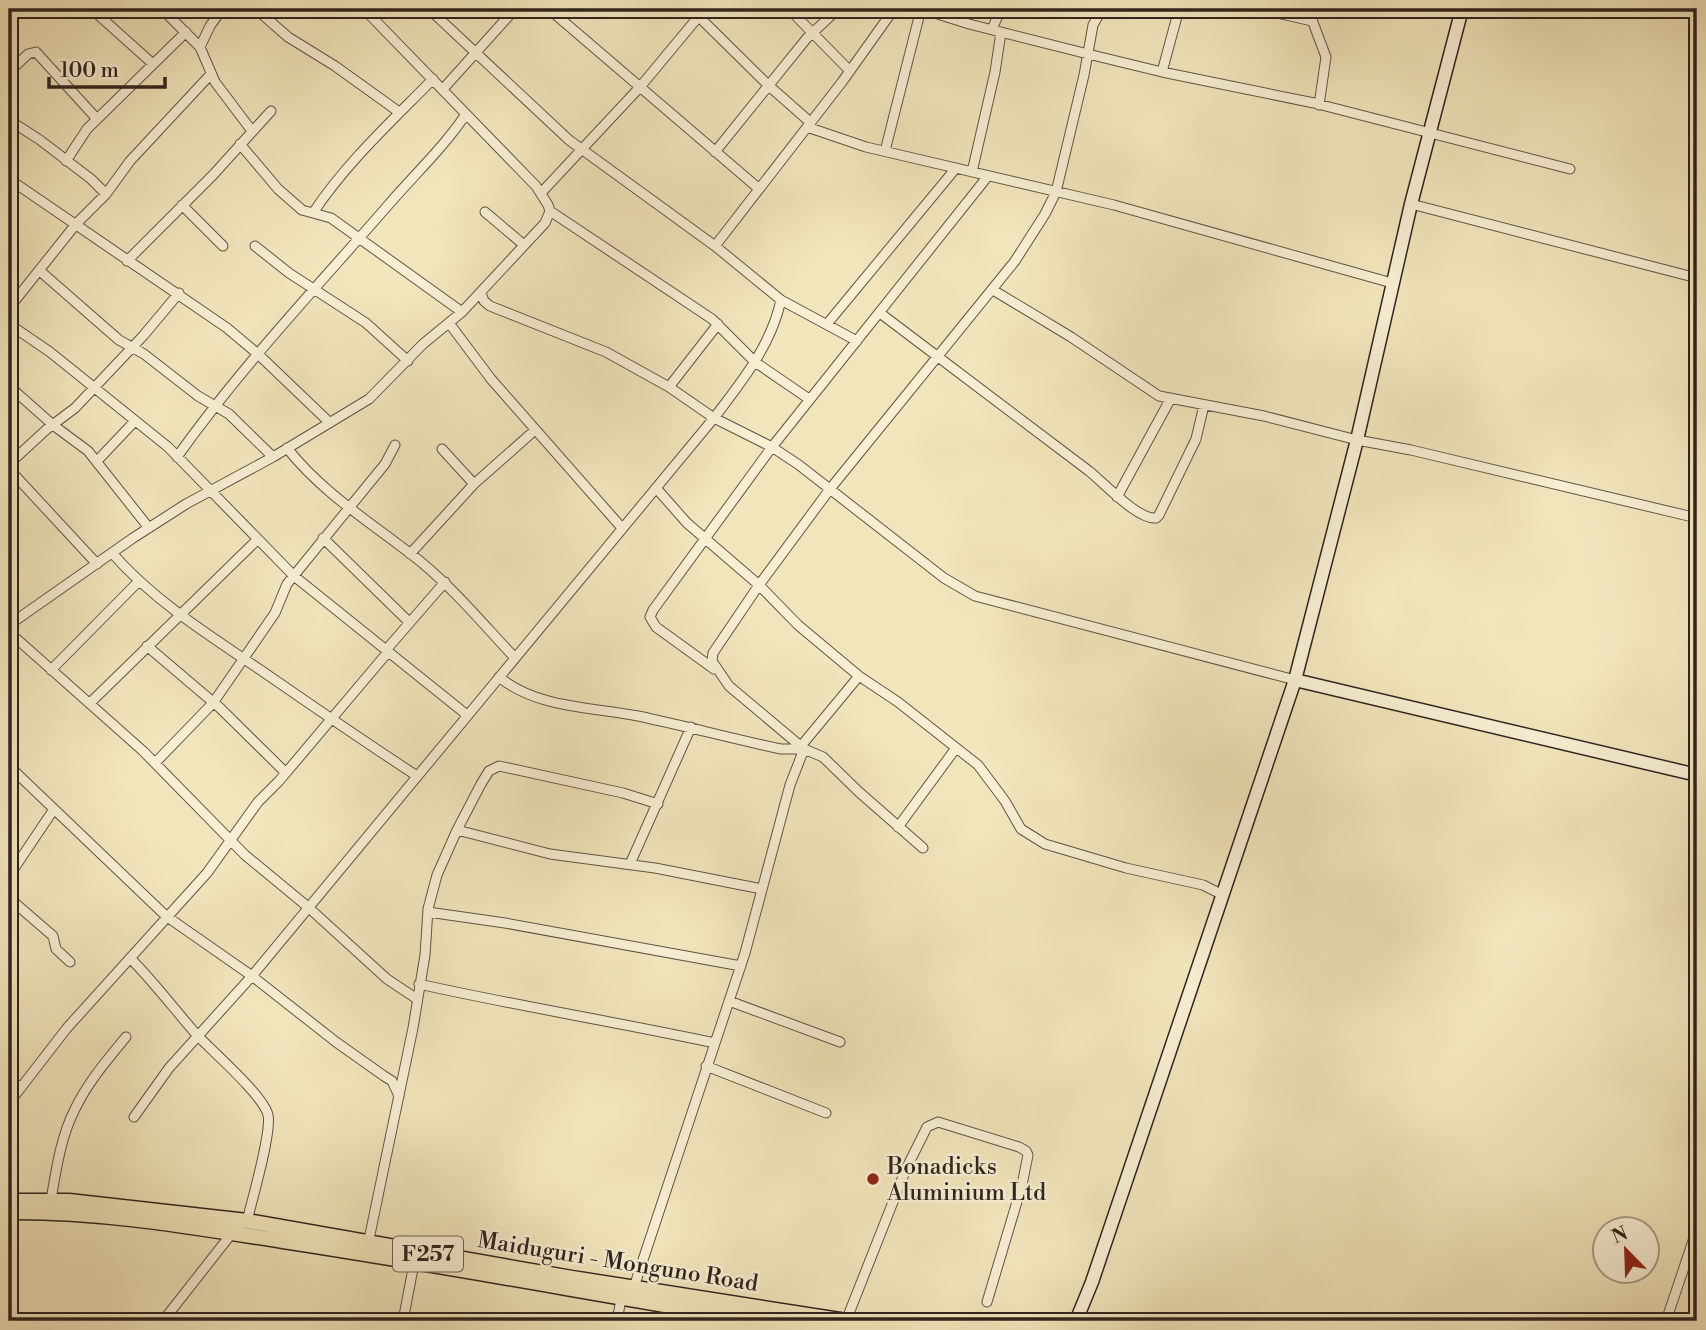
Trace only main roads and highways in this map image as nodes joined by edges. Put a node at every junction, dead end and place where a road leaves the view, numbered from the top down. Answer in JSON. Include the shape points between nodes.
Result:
{"nodes":[{"id":1,"x":9,"y":1201,"type":"edge"},
{"id":2,"x":9,"y":1212,"type":"edge"},
{"id":3,"x":415,"y":1257,"type":"junction"},
{"id":4,"x":760,"y":1321,"type":"edge"},
{"id":5,"x":846,"y":1321,"type":"edge"}],
"edges":[{"from":1,"to":3,"type":"main road","name":"Maiduguri - Monguno Road","number":"F257","via":[[51,1200],[188,1212],[369,1244]]},
{"from":2,"to":3,"type":"main road","name":"Maiduguri - Monguno Road","number":"F257","via":[[133,1219]]},
{"from":3,"to":4,"type":"main road","name":"Maiduguri - Monguno Road","number":"F257"},
{"from":3,"to":5,"type":"main road","name":"Maiduguri - Monguno Road","number":"F257"}]}
